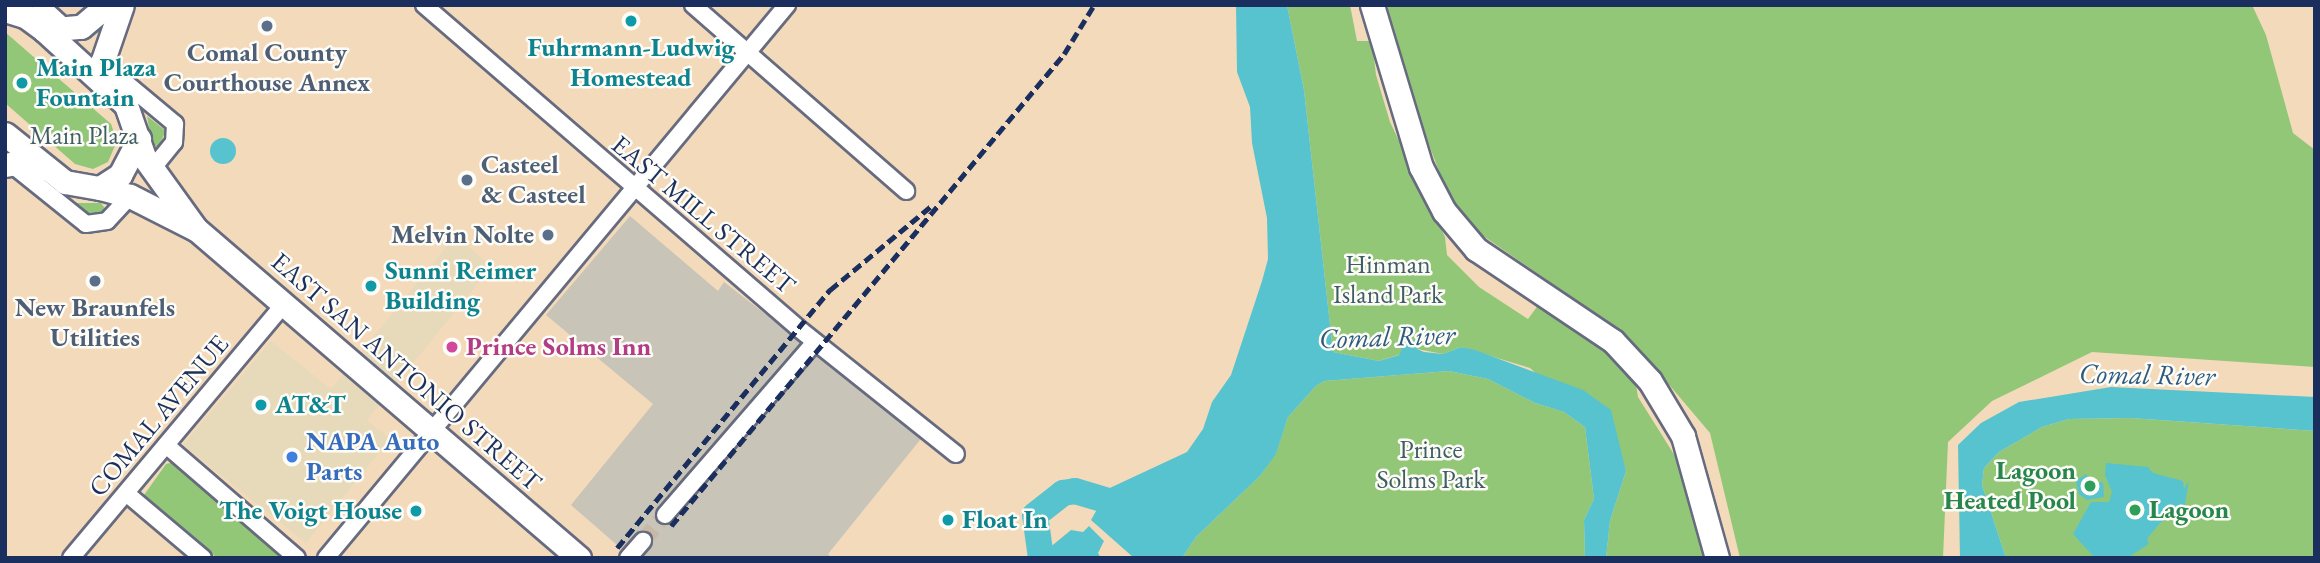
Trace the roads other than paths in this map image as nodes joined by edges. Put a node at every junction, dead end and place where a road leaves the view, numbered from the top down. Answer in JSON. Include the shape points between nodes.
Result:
{"nodes":[{"id":1,"x":40,"y":5,"type":"edge"},
{"id":2,"x":107,"y":5,"type":"edge"},
{"id":3,"x":122,"y":5,"type":"edge"},
{"id":4,"x":424,"y":5,"type":"edge"},
{"id":5,"x":693,"y":5,"type":"edge"},
{"id":6,"x":788,"y":5,"type":"edge"},
{"id":7,"x":1372,"y":5,"type":"edge"},
{"id":8,"x":5,"y":10,"type":"edge"},
{"id":9,"x":44,"y":30,"type":"junction"},
{"id":10,"x":69,"y":31,"type":"junction"},
{"id":11,"x":748,"y":53,"type":"junction"},
{"id":12,"x":102,"y":62,"type":"junction"},
{"id":13,"x":112,"y":90,"type":"junction"},
{"id":14,"x":5,"y":134,"type":"edge"},
{"id":15,"x":139,"y":139,"type":"junction"},
{"id":16,"x":7,"y":164,"type":"edge"},
{"id":17,"x":152,"y":169,"type":"junction"},
{"id":18,"x":53,"y":174,"type":"junction"},
{"id":19,"x":100,"y":188,"type":"junction"},
{"id":20,"x":634,"y":190,"type":"junction"},
{"id":21,"x":905,"y":191,"type":"dead end"},
{"id":22,"x":130,"y":196,"type":"junction"},
{"id":23,"x":196,"y":229,"type":"junction"},
{"id":24,"x":283,"y":305,"type":"junction"},
{"id":25,"x":815,"y":342,"type":"junction"},
{"id":26,"x":432,"y":431,"type":"junction"},
{"id":27,"x":166,"y":445,"type":"junction"},
{"id":28,"x":956,"y":454,"type":"dead end"},
{"id":29,"x":126,"y":493,"type":"junction"},
{"id":30,"x":665,"y":515,"type":"tunnel mouth"},
{"id":31,"x":643,"y":541,"type":"tunnel mouth"},
{"id":32,"x":71,"y":558,"type":"edge"},
{"id":33,"x":203,"y":558,"type":"edge"},
{"id":34,"x":297,"y":558,"type":"edge"},
{"id":35,"x":326,"y":558,"type":"edge"},
{"id":36,"x":579,"y":558,"type":"edge"},
{"id":37,"x":628,"y":558,"type":"edge"},
{"id":38,"x":1717,"y":558,"type":"edge"}],
"edges":[{"from":1,"to":10,"type":"street"},
{"from":2,"to":10,"type":"main road"},
{"from":3,"to":12,"type":"main road"},
{"from":4,"to":20,"type":"street","name":"EAST MILL STREET"},
{"from":5,"to":11,"type":"street"},
{"from":6,"to":11,"type":"street"},
{"from":7,"to":38,"type":"main road","via":[[1421,167],[1444,211],[1476,249],[1596,328],[1650,381],[1683,436]]},
{"from":8,"to":9,"type":"main road","via":[[25,16]]},
{"from":9,"to":10,"type":"main road"},
{"from":9,"to":13,"type":"main road"},
{"from":11,"to":20,"type":"street"},
{"from":11,"to":21,"type":"street"},
{"from":12,"to":13,"type":"main road"},
{"from":12,"to":17,"type":"street","via":[[175,124],[174,142]]},
{"from":13,"to":15,"type":"main road","via":[[134,119]]},
{"from":14,"to":18,"type":"main road"},
{"from":15,"to":17,"type":"main road","name":"EAST SAN ANTONIO STREET"},
{"from":15,"to":19,"type":"main road","via":[[120,175]]},
{"from":16,"to":18,"type":"main road","via":[[30,164]]},
{"from":16,"to":22,"type":"street","via":[[86,224],[107,221]]},
{"from":17,"to":23,"type":"main road","name":"EAST SAN ANTONIO STREET"},
{"from":18,"to":19,"type":"main road","via":[[80,187]]},
{"from":19,"to":22,"type":"main road","name":"EAST SAN ANTONIO STREET"},
{"from":20,"to":25,"type":"street","name":"EAST MILL STREET"},
{"from":20,"to":26,"type":"street"},
{"from":22,"to":23,"type":"main road","name":"EAST SAN ANTONIO STREET"},
{"from":23,"to":24,"type":"main road","name":"EAST SAN ANTONIO STREET"},
{"from":24,"to":26,"type":"main road","name":"EAST SAN ANTONIO STREET"},
{"from":24,"to":27,"type":"street","name":"COMAL AVENUE"},
{"from":25,"to":28,"type":"street","name":"EAST MILL STREET"},
{"from":25,"to":30,"type":"street"},
{"from":26,"to":35,"type":"street"},
{"from":26,"to":36,"type":"main road","name":"EAST SAN ANTONIO STREET"},
{"from":27,"to":29,"type":"street","name":"COMAL AVENUE"},
{"from":27,"to":34,"type":"street"},
{"from":29,"to":32,"type":"street","name":"COMAL AVENUE"},
{"from":29,"to":33,"type":"street"},
{"from":31,"to":37,"type":"street"}]}
